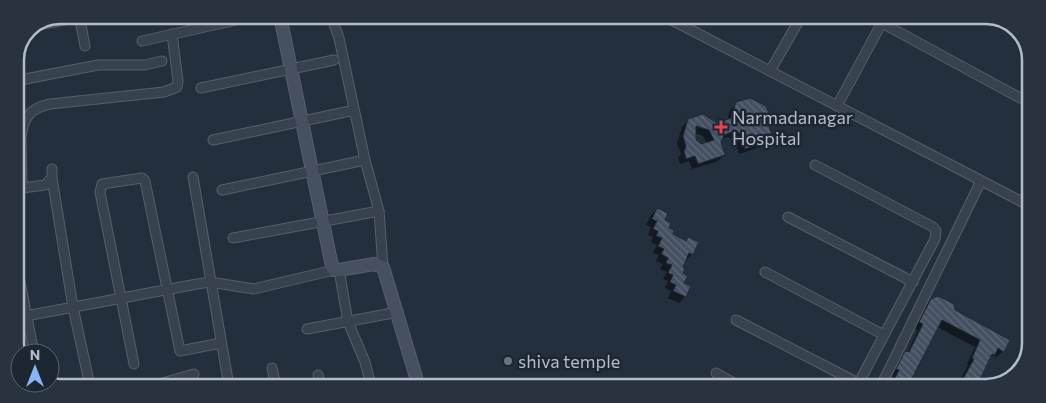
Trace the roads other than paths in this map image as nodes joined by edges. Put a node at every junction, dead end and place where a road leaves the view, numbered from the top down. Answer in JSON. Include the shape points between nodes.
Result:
{"nodes":[{"id":1,"x":81,"y":24,"type":"edge"},
{"id":2,"x":196,"y":24,"type":"edge"},
{"id":3,"x":216,"y":24,"type":"edge"},
{"id":4,"x":281,"y":24,"type":"edge"},
{"id":5,"x":334,"y":24,"type":"edge"},
{"id":6,"x":679,"y":24,"type":"edge"},
{"id":7,"x":797,"y":24,"type":"edge"},
{"id":8,"x":882,"y":24,"type":"edge"},
{"id":9,"x":891,"y":24,"type":"edge"},
{"id":10,"x":197,"y":28,"type":"junction"},
{"id":11,"x":172,"y":34,"type":"junction"},
{"id":12,"x":142,"y":41,"type":"dead end"},
{"id":13,"x":85,"y":46,"type":"dead end"},
{"id":14,"x":334,"y":60,"type":"dead end"},
{"id":15,"x":162,"y":61,"type":"dead end"},
{"id":16,"x":290,"y":70,"type":"junction"},
{"id":17,"x":770,"y":71,"type":"junction"},
{"id":18,"x":24,"y":79,"type":"edge"},
{"id":19,"x":201,"y":88,"type":"dead end"},
{"id":20,"x":1022,"y":98,"type":"edge"},
{"id":21,"x":837,"y":106,"type":"junction"},
{"id":22,"x":350,"y":111,"type":"dead end"},
{"id":23,"x":302,"y":121,"type":"junction"},
{"id":24,"x":24,"y":126,"type":"edge"},
{"id":25,"x":213,"y":140,"type":"dead end"},
{"id":26,"x":365,"y":160,"type":"junction"},
{"id":27,"x":815,"y":165,"type":"dead end"},
{"id":28,"x":312,"y":170,"type":"junction"},
{"id":29,"x":193,"y":177,"type":"dead end"},
{"id":30,"x":981,"y":181,"type":"junction"},
{"id":31,"x":24,"y":187,"type":"edge"},
{"id":32,"x":222,"y":190,"type":"dead end"},
{"id":33,"x":1022,"y":202,"type":"edge"},
{"id":34,"x":379,"y":211,"type":"junction"},
{"id":35,"x":788,"y":217,"type":"dead end"},
{"id":36,"x":323,"y":221,"type":"junction"},
{"id":37,"x":233,"y":238,"type":"dead end"},
{"id":38,"x":383,"y":267,"type":"junction"},
{"id":39,"x":337,"y":270,"type":"junction"},
{"id":40,"x":765,"y":272,"type":"dead end"},
{"id":41,"x":210,"y":282,"type":"junction"},
{"id":42,"x":913,"y":282,"type":"junction"},
{"id":43,"x":167,"y":289,"type":"junction"},
{"id":44,"x":122,"y":298,"type":"junction"},
{"id":45,"x":24,"y":305,"type":"edge"},
{"id":46,"x":73,"y":307,"type":"junction"},
{"id":47,"x":398,"y":312,"type":"junction"},
{"id":48,"x":26,"y":316,"type":"junction"},
{"id":49,"x":736,"y":320,"type":"dead end"},
{"id":50,"x":348,"y":322,"type":"junction"},
{"id":51,"x":307,"y":330,"type":"dead end"},
{"id":52,"x":884,"y":335,"type":"junction"},
{"id":53,"x":32,"y":343,"type":"edge"},
{"id":54,"x":221,"y":343,"type":"junction"},
{"id":55,"x":134,"y":364,"type":"dead end"},
{"id":56,"x":272,"y":368,"type":"dead end"},
{"id":57,"x":716,"y":373,"type":"dead end"},
{"id":58,"x":194,"y":374,"type":"dead end"},
{"id":59,"x":318,"y":375,"type":"dead end"},
{"id":60,"x":88,"y":379,"type":"edge"},
{"id":61,"x":176,"y":379,"type":"edge"},
{"id":62,"x":228,"y":379,"type":"edge"},
{"id":63,"x":274,"y":379,"type":"edge"},
{"id":64,"x":319,"y":379,"type":"edge"},
{"id":65,"x":369,"y":379,"type":"edge"},
{"id":66,"x":417,"y":379,"type":"edge"},
{"id":67,"x":727,"y":379,"type":"edge"},
{"id":68,"x":846,"y":379,"type":"edge"},
{"id":69,"x":860,"y":379,"type":"edge"},
{"id":70,"x":884,"y":379,"type":"edge"}],
"edges":[{"from":1,"to":13,"type":"street"},
{"from":2,"to":10,"type":"street"},
{"from":3,"to":10,"type":"street"},
{"from":4,"to":16,"type":"main road"},
{"from":5,"to":26,"type":"street"},
{"from":6,"to":17,"type":"street"},
{"from":7,"to":17,"type":"street"},
{"from":8,"to":21,"type":"street"},
{"from":9,"to":20,"type":"street"},
{"from":10,"to":11,"type":"street"},
{"from":11,"to":12,"type":"street"},
{"from":11,"to":24,"type":"street","via":[[178,81],[176,88],[50,104],[31,112]]},
{"from":14,"to":16,"type":"street"},
{"from":15,"to":18,"type":"street","via":[[145,65],[98,65]]},
{"from":16,"to":19,"type":"street"},
{"from":16,"to":23,"type":"main road"},
{"from":17,"to":21,"type":"street"},
{"from":21,"to":30,"type":"street"},
{"from":22,"to":23,"type":"street"},
{"from":23,"to":25,"type":"street"},
{"from":23,"to":28,"type":"main road"},
{"from":26,"to":28,"type":"street"},
{"from":26,"to":34,"type":"street"},
{"from":27,"to":42,"type":"street","via":[[933,227],[935,239]]},
{"from":28,"to":32,"type":"street"},
{"from":28,"to":36,"type":"main road"},
{"from":29,"to":41,"type":"street"},
{"from":30,"to":33,"type":"street"},
{"from":30,"to":70,"type":"street"},
{"from":31,"to":46,"type":"street","via":[[45,185],[52,173]]},
{"from":34,"to":36,"type":"street"},
{"from":34,"to":38,"type":"street"},
{"from":35,"to":42,"type":"street"},
{"from":36,"to":37,"type":"street"},
{"from":36,"to":39,"type":"main road"},
{"from":38,"to":39,"type":"main road","via":[[374,264]]},
{"from":38,"to":47,"type":"main road"},
{"from":39,"to":41,"type":"street","via":[[254,289]]},
{"from":39,"to":50,"type":"street"},
{"from":40,"to":52,"type":"street"},
{"from":41,"to":43,"type":"street"},
{"from":41,"to":54,"type":"street"},
{"from":42,"to":52,"type":"street"},
{"from":43,"to":44,"type":"street"},
{"from":43,"to":44,"type":"street","via":[[145,181],[142,178],[112,182],[102,184],[100,192]]},
{"from":43,"to":54,"type":"street","via":[[180,351]]},
{"from":44,"to":46,"type":"street"},
{"from":44,"to":55,"type":"street"},
{"from":45,"to":48,"type":"street"},
{"from":46,"to":48,"type":"street"},
{"from":46,"to":60,"type":"street"},
{"from":47,"to":50,"type":"street"},
{"from":47,"to":66,"type":"main road"},
{"from":48,"to":53,"type":"street"},
{"from":49,"to":68,"type":"street"},
{"from":50,"to":51,"type":"street"},
{"from":50,"to":65,"type":"street"},
{"from":52,"to":69,"type":"street"},
{"from":54,"to":62,"type":"street"},
{"from":56,"to":63,"type":"street"},
{"from":57,"to":67,"type":"street"},
{"from":58,"to":61,"type":"street"},
{"from":59,"to":64,"type":"street"}]}
